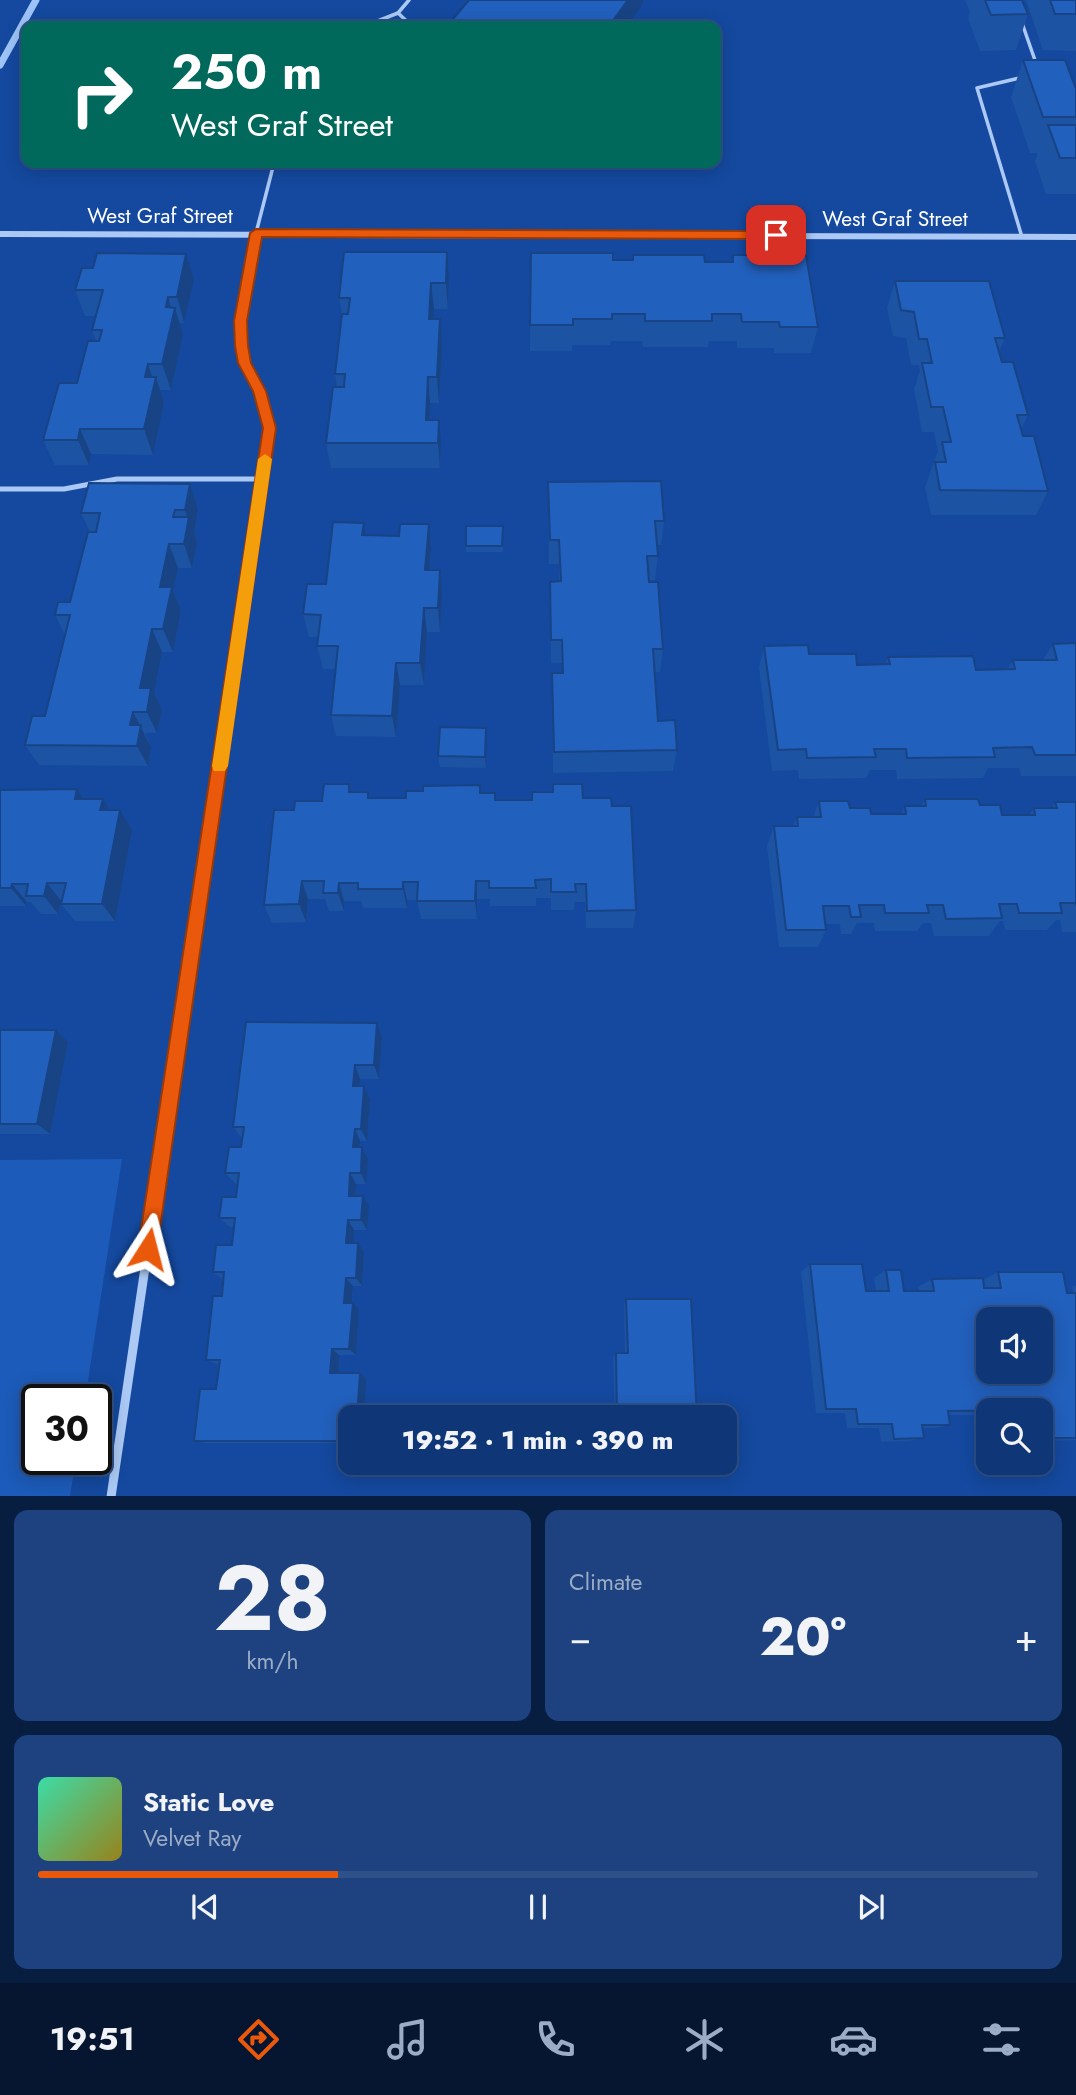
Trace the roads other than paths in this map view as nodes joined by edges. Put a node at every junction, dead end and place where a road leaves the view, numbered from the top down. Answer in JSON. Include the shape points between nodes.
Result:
{"nodes":[{"id":1,"x":409,"y":0,"type":"edge"},
{"id":2,"x":1018,"y":12,"type":"edge"},
{"id":3,"x":398,"y":13,"type":"junction"},
{"id":4,"x":378,"y":21,"type":"edge"},
{"id":5,"x":407,"y":21,"type":"edge"},
{"id":6,"x":1040,"y":73,"type":"edge"},
{"id":7,"x":1027,"y":76,"type":"edge"},
{"id":8,"x":273,"y":168,"type":"edge"},
{"id":9,"x":256,"y":233,"type":"junction"},
{"id":10,"x":0,"y":234,"type":"edge"},
{"id":11,"x":1022,"y":237,"type":"junction"},
{"id":12,"x":1076,"y":237,"type":"edge"},
{"id":13,"x":262,"y":479,"type":"junction"},
{"id":14,"x":0,"y":489,"type":"edge"},
{"id":15,"x":111,"y":1496,"type":"edge"}],
"edges":[{"from":1,"to":3,"type":"lane"},
{"from":2,"to":6,"type":"lane"},
{"from":3,"to":4,"type":"lane"},
{"from":3,"to":5,"type":"lane"},
{"from":7,"to":11,"type":"lane","via":[[977,88]]},
{"from":8,"to":9,"type":"lane"},
{"from":9,"to":10,"type":"street","name":"West Graf Street"},
{"from":9,"to":11,"type":"street","name":"West Graf Street"},
{"from":9,"to":13,"type":"street","via":[[240,321],[245,363],[260,391],[270,428]]},
{"from":11,"to":12,"type":"street","name":"West Graf Street"},
{"from":13,"to":14,"type":"lane","via":[[117,479],[64,489]]},
{"from":13,"to":15,"type":"street"}]}
